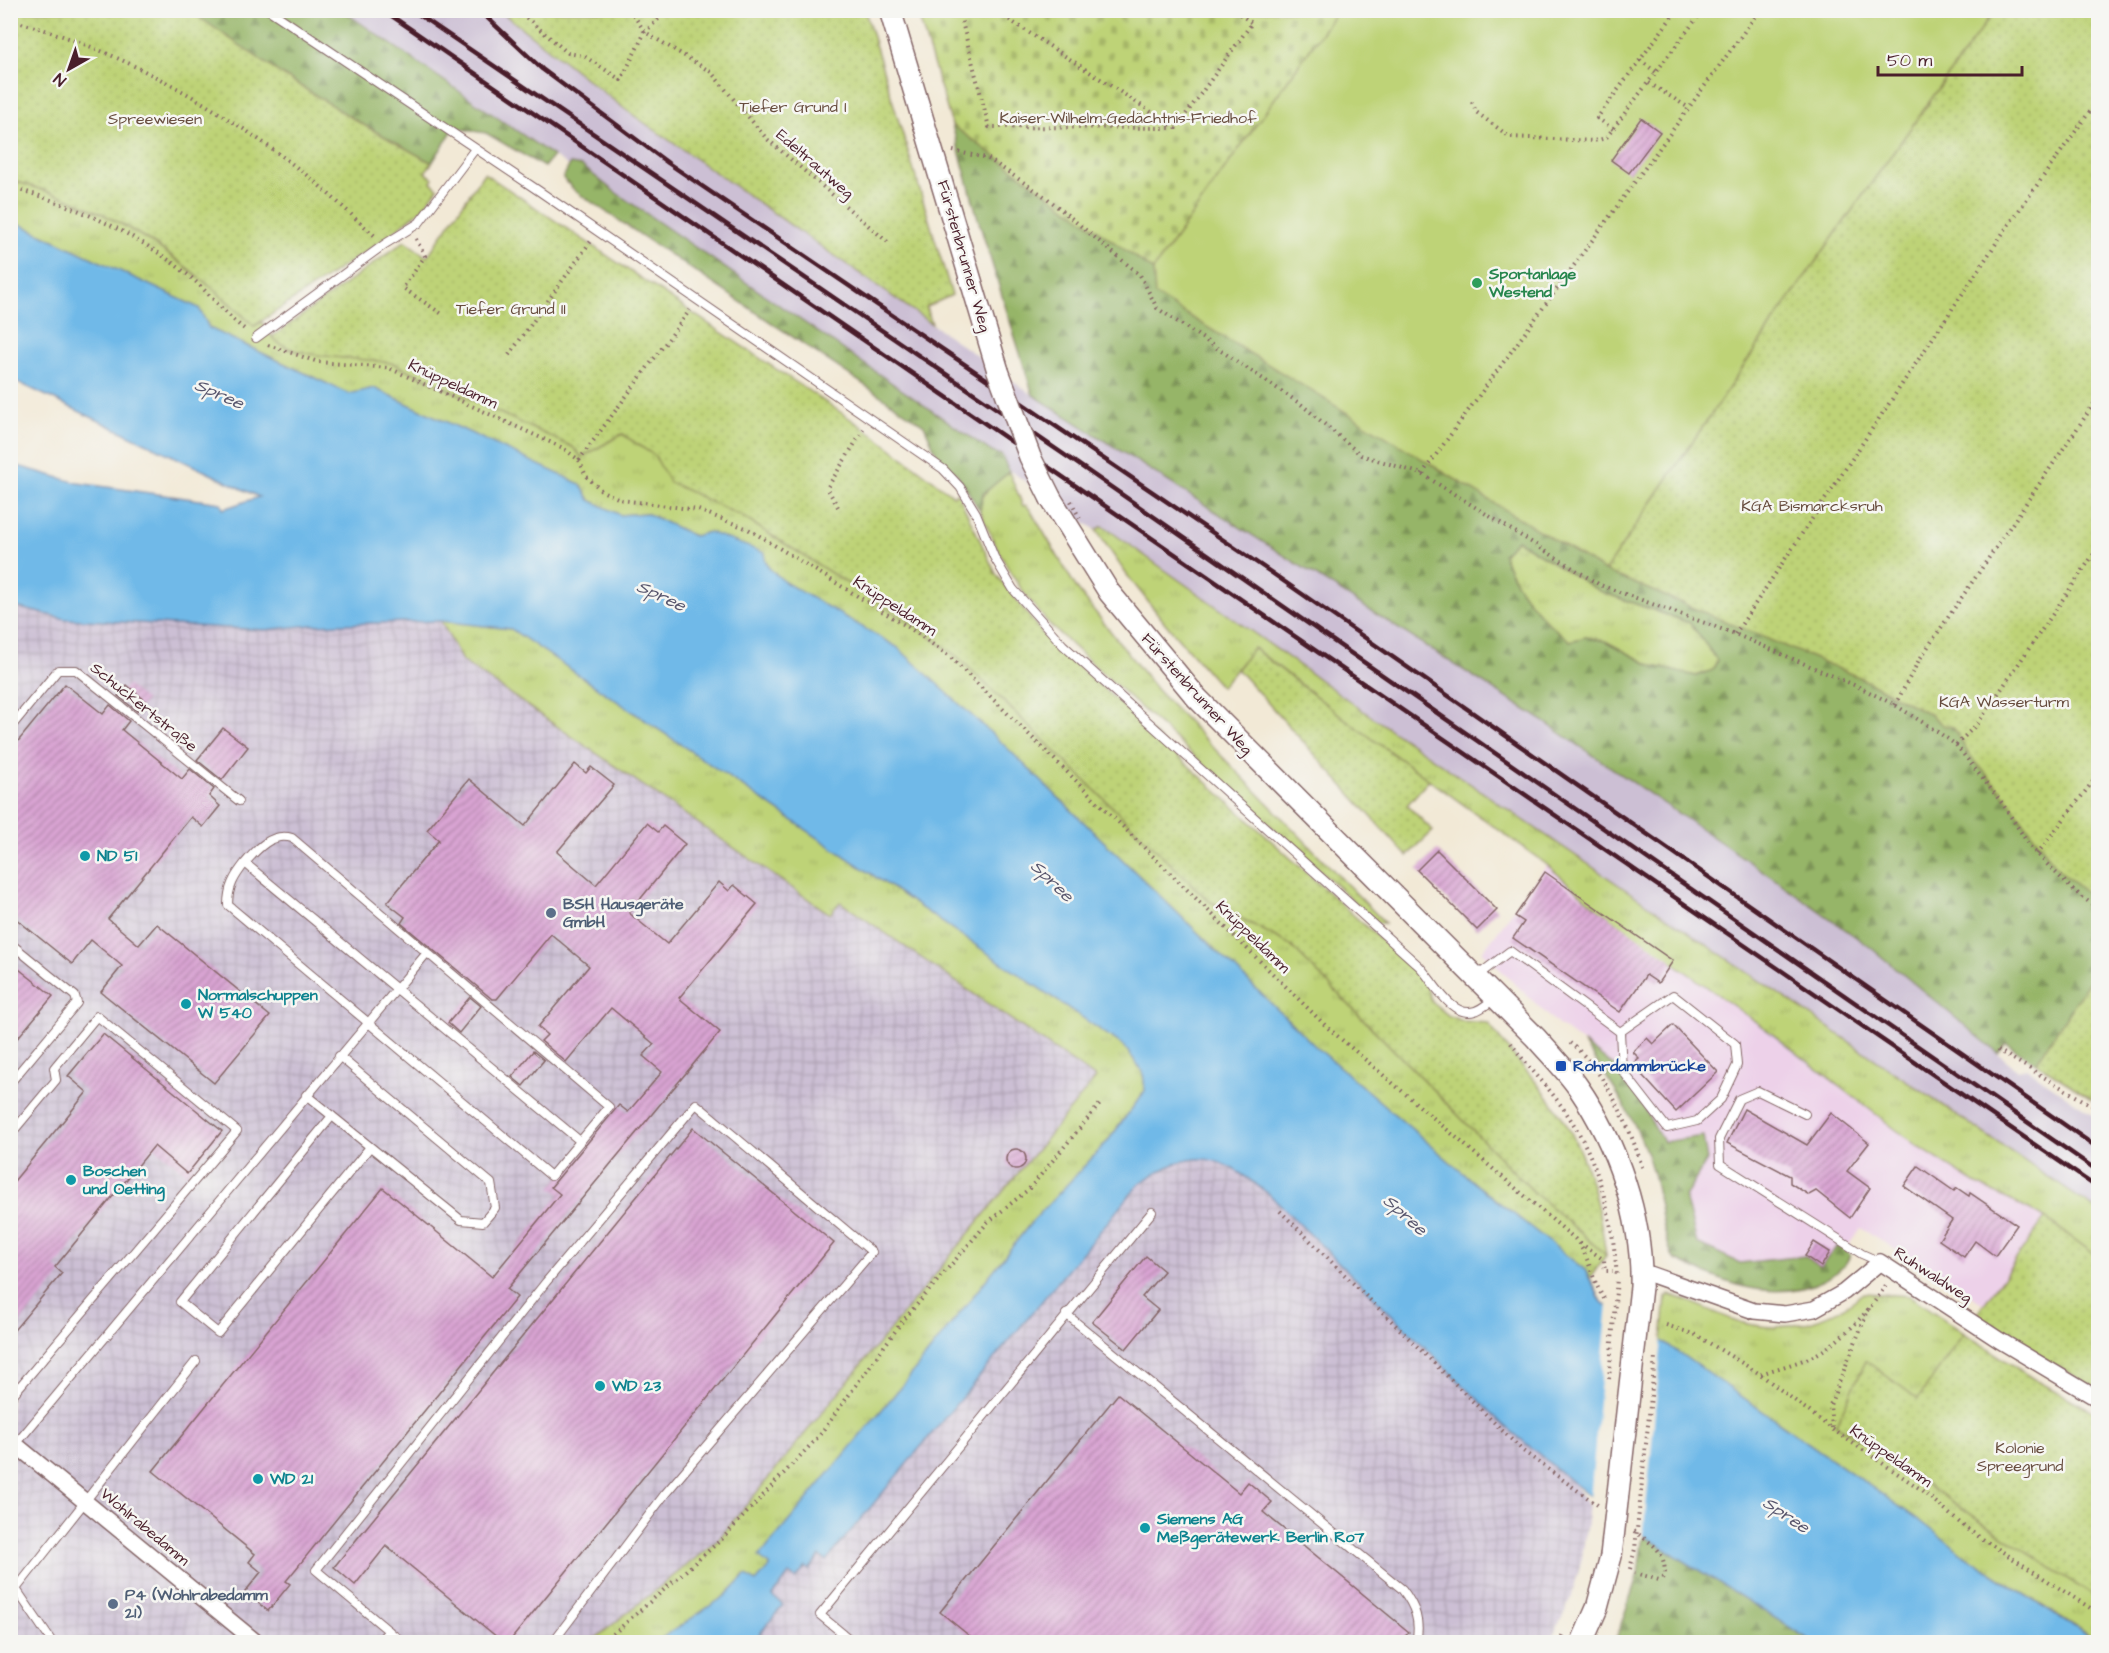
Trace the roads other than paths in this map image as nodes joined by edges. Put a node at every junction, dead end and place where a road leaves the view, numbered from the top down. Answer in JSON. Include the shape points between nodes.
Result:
{"nodes":[{"id":1,"x":269,"y":10,"type":"edge"},
{"id":2,"x":890,"y":10,"type":"edge"},
{"id":3,"x":475,"y":149,"type":"junction"},
{"id":4,"x":256,"y":338,"type":"road end"},
{"id":5,"x":10,"y":728,"type":"edge"},
{"id":6,"x":239,"y":801,"type":"dead end"},
{"id":7,"x":245,"y":863,"type":"junction"},
{"id":8,"x":10,"y":943,"type":"edge"},
{"id":9,"x":426,"y":954,"type":"junction"},
{"id":10,"x":1475,"y":977,"type":"junction"},
{"id":11,"x":396,"y":988,"type":"junction"},
{"id":12,"x":1496,"y":998,"type":"junction"},
{"id":13,"x":367,"y":1023,"type":"junction"},
{"id":14,"x":1620,"y":1032,"type":"junction"},
{"id":15,"x":339,"y":1056,"type":"junction"},
{"id":16,"x":10,"y":1083,"type":"edge"},
{"id":17,"x":306,"y":1095,"type":"junction"},
{"id":18,"x":1805,"y":1114,"type":"dead end"},
{"id":19,"x":332,"y":1116,"type":"junction"},
{"id":20,"x":10,"y":1135,"type":"edge"},
{"id":21,"x":580,"y":1141,"type":"junction"},
{"id":22,"x":370,"y":1147,"type":"junction"},
{"id":23,"x":1152,"y":1212,"type":"dead end"},
{"id":24,"x":1880,"y":1262,"type":"junction"},
{"id":25,"x":1641,"y":1279,"type":"junction"},
{"id":26,"x":1066,"y":1314,"type":"junction"},
{"id":27,"x":196,"y":1361,"type":"dead end"},
{"id":28,"x":10,"y":1398,"type":"edge"},
{"id":29,"x":2098,"y":1398,"type":"edge"},
{"id":30,"x":13,"y":1442,"type":"edge"},
{"id":31,"x":86,"y":1501,"type":"junction"},
{"id":32,"x":13,"y":1588,"type":"edge"},
{"id":33,"x":389,"y":1631,"type":"junction"},
{"id":34,"x":52,"y":1642,"type":"edge"},
{"id":35,"x":256,"y":1642,"type":"edge"},
{"id":36,"x":378,"y":1642,"type":"edge"},
{"id":37,"x":402,"y":1642,"type":"edge"},
{"id":38,"x":553,"y":1642,"type":"edge"},
{"id":39,"x":853,"y":1642,"type":"edge"},
{"id":40,"x":1416,"y":1642,"type":"edge"},
{"id":41,"x":1582,"y":1642,"type":"edge"}],
"edges":[{"from":1,"to":3,"type":"lane"},
{"from":2,"to":10,"type":"main road","name":"Fürstenbrunner Weg","bridge":true,"via":[[998,372],[1051,500],[1109,592],[1169,667]]},
{"from":3,"to":4,"type":"lane","via":[[418,223]]},
{"from":3,"to":12,"type":"lane","via":[[943,468],[976,513],[994,557],[1013,589],[1062,645],[1419,966],[1449,1002],[1475,1011]]},
{"from":5,"to":6,"type":"lane","name":"Schuckertstraße","via":[[58,669],[76,670]]},
{"from":7,"to":9,"type":"lane","via":[[260,844],[283,835],[292,838]]},
{"from":7,"to":11,"type":"lane"},
{"from":7,"to":13,"type":"lane","via":[[228,891],[228,905]]},
{"from":8,"to":16,"type":"lane","via":[[75,996],[77,1003]]},
{"from":9,"to":11,"type":"lane"},
{"from":9,"to":21,"type":"lane","via":[[609,1107]]},
{"from":10,"to":12,"type":"main road","name":"Fürstenbrunner Weg"},
{"from":10,"to":14,"type":"lane","via":[[1510,951]]},
{"from":11,"to":13,"type":"lane"},
{"from":11,"to":21,"type":"lane"},
{"from":12,"to":25,"type":"main road","name":"Fürstenbrunner Weg","via":[[1566,1073],[1603,1130],[1616,1157],[1633,1217]]},
{"from":13,"to":15,"type":"lane"},
{"from":13,"to":21,"type":"lane","via":[[551,1176]]},
{"from":14,"to":14,"type":"lane","via":[[1673,995],[1735,1044],[1737,1065],[1721,1099],[1697,1122],[1667,1128],[1622,1070]]},
{"from":15,"to":17,"type":"lane"},
{"from":15,"to":22,"type":"lane","via":[[491,1183],[495,1208],[483,1222],[461,1220]]},
{"from":17,"to":19,"type":"lane"},
{"from":17,"to":30,"type":"lane"},
{"from":18,"to":24,"type":"lane","via":[[1758,1091],[1739,1099],[1719,1139],[1720,1164]]},
{"from":19,"to":22,"type":"lane"},
{"from":19,"to":22,"type":"lane","via":[[180,1302],[218,1333]]},
{"from":20,"to":28,"type":"lane","via":[[56,1080],[54,1068],[97,1016],[237,1131]]},
{"from":23,"to":26,"type":"lane"},
{"from":24,"to":25,"type":"street","name":"Ruhwaldweg","via":[[1844,1292],[1814,1309],[1785,1314],[1754,1311]]},
{"from":24,"to":29,"type":"street","name":"Ruhwaldweg"},
{"from":25,"to":41,"type":"main road","bridge":true,"via":[[1611,1556],[1597,1608]]},
{"from":26,"to":39,"type":"lane","via":[[820,1615]]},
{"from":26,"to":40,"type":"lane","via":[[1402,1589],[1417,1615]]},
{"from":27,"to":31,"type":"lane"},
{"from":30,"to":31,"type":"street","name":"Wohlrabedamm"},
{"from":31,"to":32,"type":"lane"},
{"from":31,"to":35,"type":"street","name":"Wohlrabedamm"},
{"from":32,"to":34,"type":"lane"},
{"from":33,"to":36,"type":"lane"},
{"from":33,"to":37,"type":"lane"},
{"from":33,"to":38,"type":"lane","via":[[316,1570],[546,1282],[696,1104],[873,1252],[665,1494]]}]}
